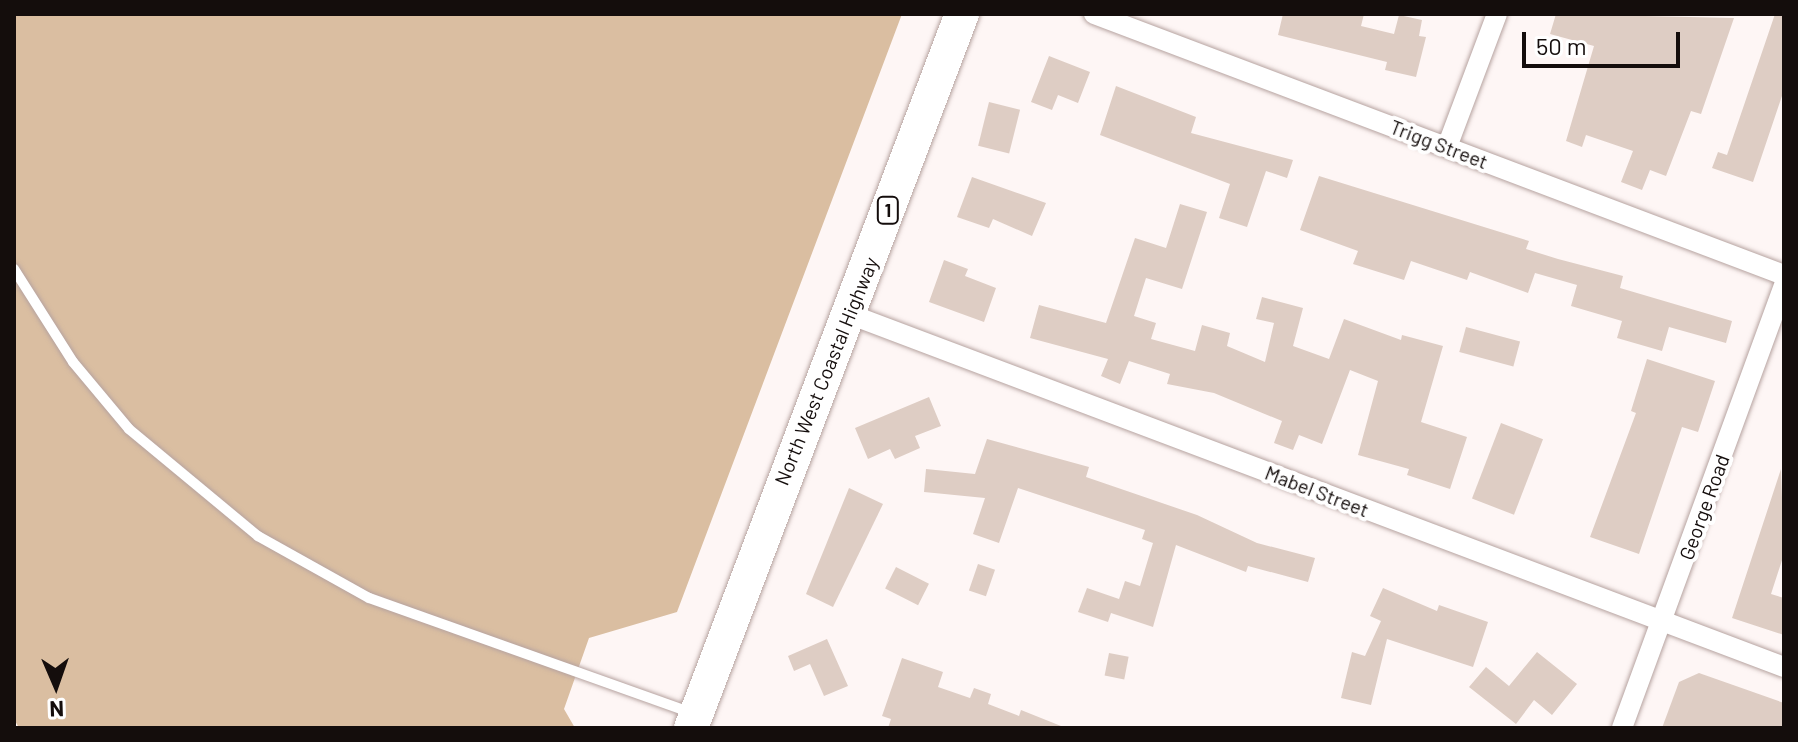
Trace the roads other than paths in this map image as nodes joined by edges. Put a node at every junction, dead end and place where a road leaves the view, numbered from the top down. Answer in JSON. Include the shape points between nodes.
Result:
{"nodes":[{"id":1,"x":962,"y":14,"type":"edge"},
{"id":2,"x":1094,"y":14,"type":"edge"},
{"id":3,"x":1497,"y":14,"type":"edge"},
{"id":4,"x":1447,"y":147,"type":"junction"},
{"id":5,"x":14,"y":269,"type":"edge"},
{"id":6,"x":1784,"y":275,"type":"edge"},
{"id":7,"x":1784,"y":286,"type":"edge"},
{"id":8,"x":849,"y":314,"type":"junction"},
{"id":9,"x":1662,"y":621,"type":"junction"},
{"id":10,"x":1784,"y":667,"type":"edge"},
{"id":11,"x":694,"y":721,"type":"edge"},
{"id":12,"x":1622,"y":728,"type":"edge"}],
"edges":[{"from":1,"to":8,"type":"highway","name":"North West Coastal Highway","number":"1"},
{"from":2,"to":4,"type":"street","name":"Trigg Street"},
{"from":3,"to":4,"type":"street"},
{"from":4,"to":6,"type":"street","name":"Trigg Street"},
{"from":5,"to":11,"type":"lane","via":[[73,362],[129,429],[258,536],[369,598]]},
{"from":7,"to":9,"type":"street","name":"George Road"},
{"from":8,"to":9,"type":"street","name":"Mabel Street"},
{"from":8,"to":11,"type":"highway","name":"North West Coastal Highway","number":"1","via":[[810,405]]},
{"from":9,"to":10,"type":"street","name":"Mabel Street"},
{"from":9,"to":12,"type":"street","name":"George Road"}]}
